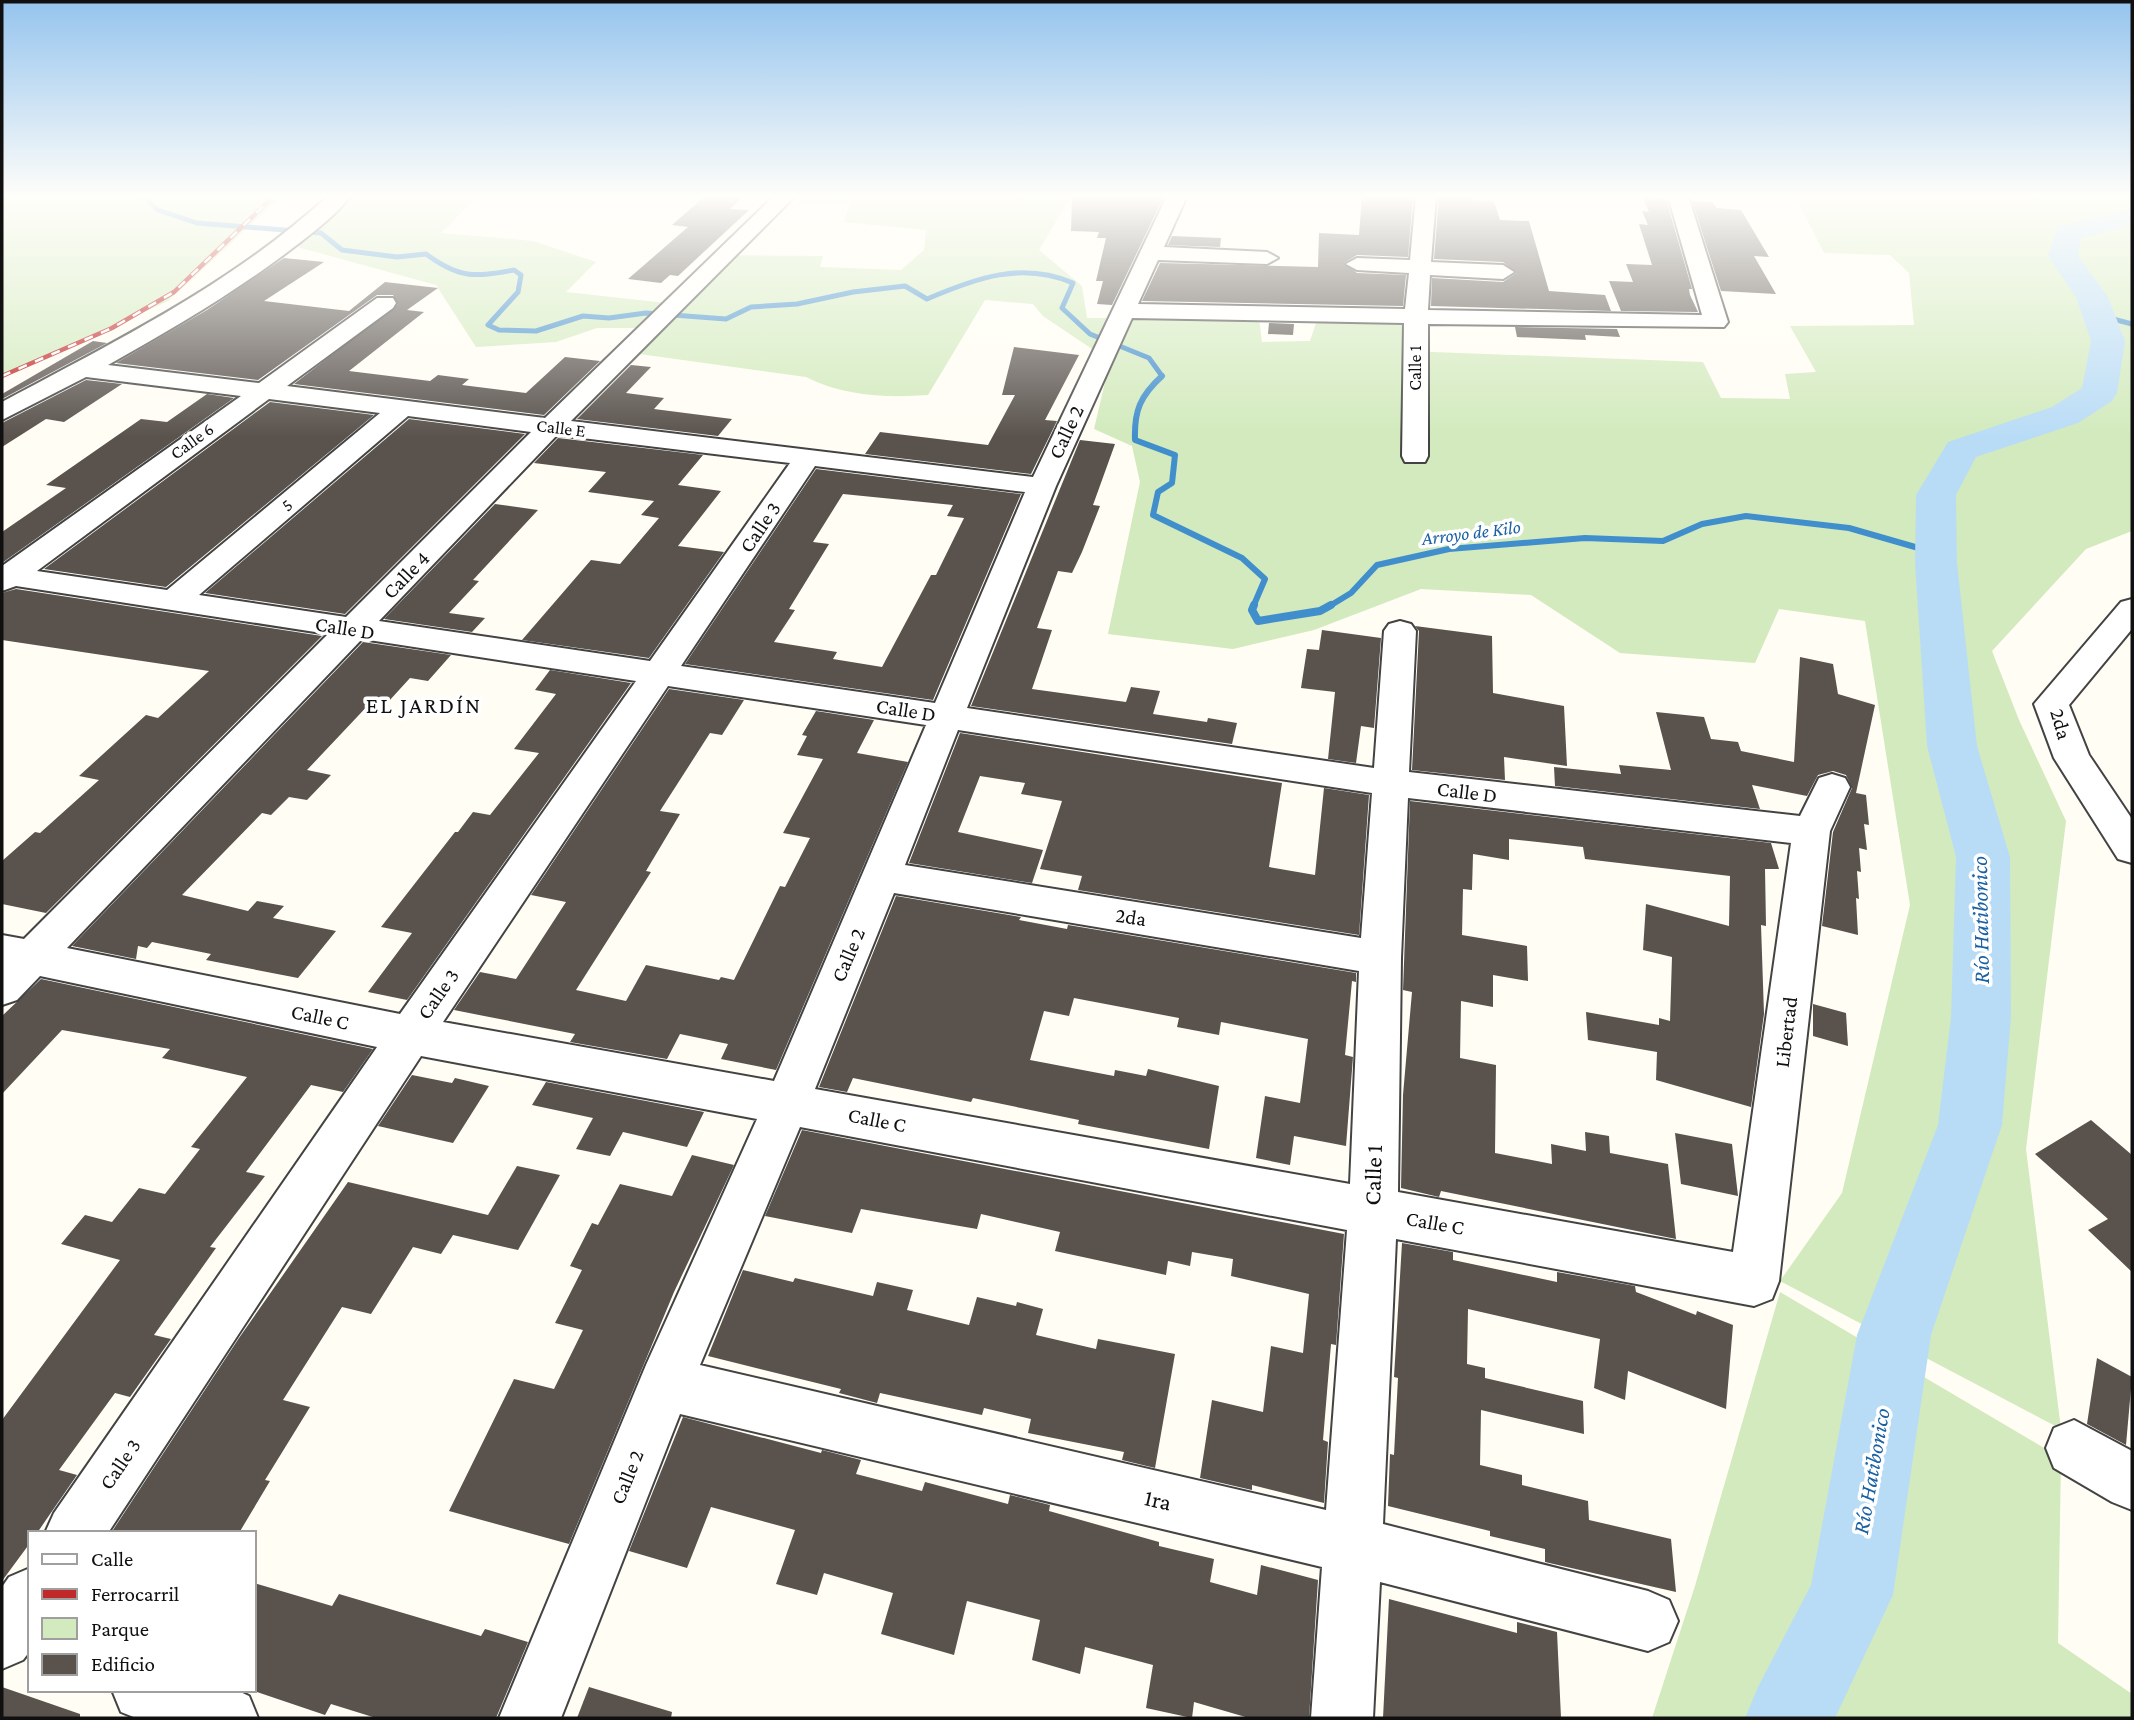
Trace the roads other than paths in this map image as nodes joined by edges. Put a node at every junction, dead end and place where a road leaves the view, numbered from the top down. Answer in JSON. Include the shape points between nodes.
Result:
{"nodes":[{"id":1,"x":236,"y":276,"type":"edge"},
{"id":2,"x":702,"y":276,"type":"edge"},
{"id":3,"x":1138,"y":276,"type":"edge"},
{"id":4,"x":1419,"y":276,"type":"edge"},
{"id":5,"x":1702,"y":276,"type":"edge"},
{"id":6,"x":384,"y":303,"type":"dead end"},
{"id":7,"x":1121,"y":311,"type":"junction"},
{"id":8,"x":1416,"y":316,"type":"junction"},
{"id":9,"x":82,"y":369,"type":"junction"},
{"id":10,"x":259,"y":392,"type":"junction"},
{"id":11,"x":401,"y":409,"type":"junction"},
{"id":12,"x":2,"y":412,"type":"edge"},
{"id":13,"x":550,"y":427,"type":"junction"},
{"id":14,"x":1415,"y":456,"type":"dead end"},
{"id":15,"x":807,"y":458,"type":"junction"},
{"id":16,"x":1042,"y":486,"type":"junction"},
{"id":17,"x":4,"y":578,"type":"edge"},
{"id":18,"x":173,"y":601,"type":"junction"},
{"id":19,"x":2132,"y":609,"type":"edge"},
{"id":20,"x":352,"y":630,"type":"junction"},
{"id":21,"x":1400,"y":631,"type":"dead end"},
{"id":22,"x":660,"y":673,"type":"junction"},
{"id":23,"x":947,"y":716,"type":"junction"},
{"id":24,"x":1389,"y":783,"type":"junction"},
{"id":25,"x":1832,"y":787,"type":"dead end"},
{"id":26,"x":1811,"y":831,"type":"junction"},
{"id":27,"x":2132,"y":849,"type":"edge"},
{"id":28,"x":882,"y":876,"type":"junction"},
{"id":29,"x":1380,"y":958,"type":"junction"},
{"id":30,"x":12,"y":965,"type":"edge"},
{"id":31,"x":410,"y":1035,"type":"junction"},
{"id":32,"x":787,"y":1103,"type":"junction"},
{"id":33,"x":1373,"y":1212,"type":"junction"},
{"id":34,"x":1754,"y":1281,"type":"joint"},
{"id":35,"x":666,"y":1384,"type":"junction"},
{"id":36,"x":2074,"y":1448,"type":"dead end"},
{"id":37,"x":2132,"y":1482,"type":"edge"},
{"id":38,"x":75,"y":1531,"type":"edge"},
{"id":39,"x":1350,"y":1545,"type":"junction"},
{"id":40,"x":28,"y":1601,"type":"edge"},
{"id":41,"x":1648,"y":1622,"type":"dead end"},
{"id":42,"x":2,"y":1641,"type":"edge"},
{"id":43,"x":28,"y":1651,"type":"edge"},
{"id":44,"x":149,"y":1692,"type":"edge"},
{"id":45,"x":227,"y":1718,"type":"edge"},
{"id":46,"x":530,"y":1718,"type":"edge"},
{"id":47,"x":1342,"y":1718,"type":"edge"}],
"edges":[{"from":1,"to":9,"type":"street"},
{"from":2,"to":13,"type":"street","name":"Calle 4"},
{"from":3,"to":7,"type":"street","name":"Calle 2"},
{"from":4,"to":8,"type":"street","name":"Calle 1"},
{"from":5,"to":8,"type":"street","via":[[1716,321]]},
{"from":6,"to":10,"type":"street","name":"Calle 6"},
{"from":7,"to":8,"type":"street"},
{"from":7,"to":16,"type":"street","name":"Calle 2"},
{"from":8,"to":14,"type":"street","name":"Calle 1"},
{"from":9,"to":10,"type":"street","name":"Calle E"},
{"from":9,"to":12,"type":"street"},
{"from":10,"to":11,"type":"street","name":"Calle E"},
{"from":10,"to":17,"type":"street","name":"Calle 6"},
{"from":11,"to":13,"type":"street","name":"Calle E"},
{"from":11,"to":18,"type":"street","name":"5"},
{"from":13,"to":15,"type":"street","name":"Calle E"},
{"from":13,"to":20,"type":"street","name":"Calle 4"},
{"from":15,"to":16,"type":"street","name":"Calle E"},
{"from":15,"to":22,"type":"street","name":"Calle 3"},
{"from":16,"to":23,"type":"street","name":"Calle 2"},
{"from":17,"to":18,"type":"street","name":"Calle D"},
{"from":18,"to":20,"type":"street","name":"Calle D"},
{"from":19,"to":27,"type":"street","name":"2da","via":[[2051,704],[2072,758]]},
{"from":20,"to":22,"type":"street","name":"Calle D"},
{"from":20,"to":30,"type":"street","name":"Calle 4"},
{"from":21,"to":24,"type":"street","name":"Calle 1"},
{"from":22,"to":23,"type":"street","name":"Calle D"},
{"from":22,"to":31,"type":"street","name":"Calle 3"},
{"from":23,"to":24,"type":"street","name":"Calle D"},
{"from":23,"to":28,"type":"street","name":"Calle 2"},
{"from":24,"to":26,"type":"street","name":"Calle D"},
{"from":24,"to":29,"type":"street","name":"Calle 1"},
{"from":25,"to":26,"type":"street","name":"Libertad"},
{"from":26,"to":34,"type":"street","name":"Libertad"},
{"from":28,"to":29,"type":"street","name":"2da"},
{"from":28,"to":32,"type":"street","name":"Calle 2"},
{"from":29,"to":33,"type":"street","name":"Calle 1"},
{"from":30,"to":31,"type":"street","name":"Calle C"},
{"from":31,"to":32,"type":"street","name":"Calle C"},
{"from":31,"to":38,"type":"street","name":"Calle 3"},
{"from":32,"to":33,"type":"street","name":"Calle C"},
{"from":32,"to":35,"type":"street","name":"Calle 2"},
{"from":33,"to":34,"type":"street","name":"Calle C"},
{"from":33,"to":39,"type":"street","name":"Calle 1"},
{"from":35,"to":39,"type":"street","name":"1ra"},
{"from":35,"to":46,"type":"street","name":"Calle 2"},
{"from":36,"to":37,"type":"street"},
{"from":39,"to":41,"type":"street","name":"1ra"},
{"from":39,"to":47,"type":"street","name":"Calle 1"},
{"from":40,"to":42,"type":"street"},
{"from":42,"to":43,"type":"street"},
{"from":44,"to":45,"type":"street"}]}
